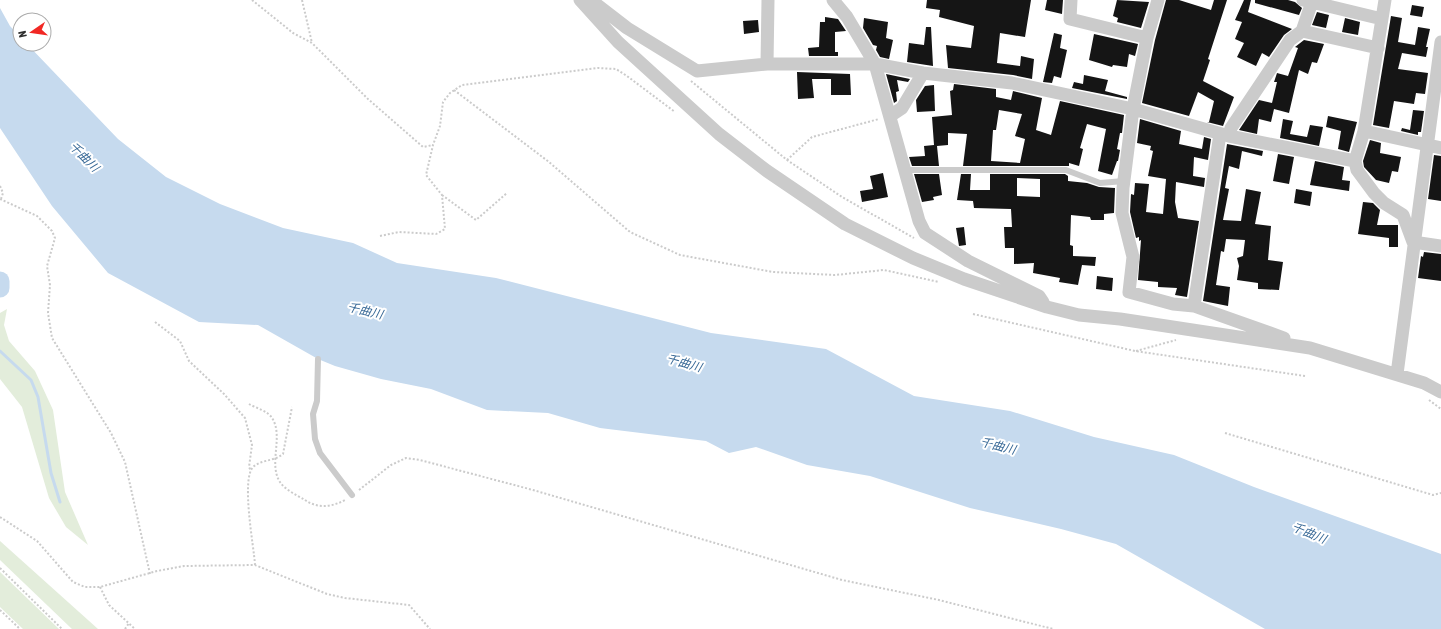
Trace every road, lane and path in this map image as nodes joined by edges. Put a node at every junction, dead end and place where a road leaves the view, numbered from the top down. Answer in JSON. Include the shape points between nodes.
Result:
{"nodes":[{"id":1,"x":252,"y":0,"type":"edge"},
{"id":2,"x":302,"y":0,"type":"edge"},
{"id":3,"x":580,"y":0,"type":"edge"},
{"id":4,"x":588,"y":0,"type":"edge"},
{"id":5,"x":768,"y":0,"type":"edge"},
{"id":6,"x":833,"y":0,"type":"edge"},
{"id":7,"x":1071,"y":0,"type":"edge"},
{"id":8,"x":1158,"y":0,"type":"edge"},
{"id":9,"x":1385,"y":0,"type":"edge"},
{"id":10,"x":1308,"y":1,"type":"edge"},
{"id":11,"x":1382,"y":19,"type":"junction"},
{"id":12,"x":1302,"y":31,"type":"junction"},
{"id":13,"x":1148,"y":38,"type":"junction"},
{"id":14,"x":1441,"y":42,"type":"edge"},
{"id":15,"x":312,"y":43,"type":"junction"},
{"id":16,"x":1378,"y":48,"type":"junction"},
{"id":17,"x":767,"y":64,"type":"junction"},
{"id":18,"x":875,"y":64,"type":"junction"},
{"id":19,"x":923,"y":73,"type":"junction"},
{"id":20,"x":686,"y":78,"type":"dead end"},
{"id":21,"x":454,"y":90,"type":"junction"},
{"id":22,"x":1133,"y":109,"type":"junction"},
{"id":23,"x":680,"y":115,"type":"dead end"},
{"id":24,"x":890,"y":116,"type":"junction"},
{"id":25,"x":1364,"y":131,"type":"junction"},
{"id":26,"x":1224,"y":135,"type":"junction"},
{"id":27,"x":433,"y":145,"type":"junction"},
{"id":28,"x":1427,"y":145,"type":"junction"},
{"id":29,"x":1441,"y":148,"type":"edge"},
{"id":30,"x":788,"y":160,"type":"junction"},
{"id":31,"x":1356,"y":161,"type":"junction"},
{"id":32,"x":906,"y":170,"type":"junction"},
{"id":33,"x":1124,"y":181,"type":"junction"},
{"id":34,"x":0,"y":186,"type":"edge"},
{"id":35,"x":507,"y":194,"type":"dead end"},
{"id":36,"x":442,"y":195,"type":"junction"},
{"id":37,"x":1,"y":199,"type":"edge"},
{"id":38,"x":380,"y":236,"type":"dead end"},
{"id":39,"x":915,"y":239,"type":"dead end"},
{"id":40,"x":1413,"y":242,"type":"junction"},
{"id":41,"x":1441,"y":246,"type":"edge"},
{"id":42,"x":944,"y":284,"type":"dead end"},
{"id":43,"x":1194,"y":306,"type":"junction"},
{"id":44,"x":1047,"y":307,"type":"junction"},
{"id":45,"x":972,"y":314,"type":"dead end"},
{"id":46,"x":155,"y":322,"type":"dead end"},
{"id":47,"x":1192,"y":331,"type":"junction"},
{"id":48,"x":1310,"y":348,"type":"junction"},
{"id":49,"x":1135,"y":351,"type":"junction"},
{"id":50,"x":318,"y":359,"type":"dead end"},
{"id":51,"x":1397,"y":374,"type":"junction"},
{"id":52,"x":1305,"y":376,"type":"dead end"},
{"id":53,"x":1441,"y":392,"type":"edge"},
{"id":54,"x":249,"y":404,"type":"dead end"},
{"id":55,"x":292,"y":407,"type":"dead end"},
{"id":56,"x":1225,"y":433,"type":"dead end"},
{"id":57,"x":276,"y":459,"type":"junction"},
{"id":58,"x":251,"y":471,"type":"junction"},
{"id":59,"x":1441,"y":493,"type":"edge"},
{"id":60,"x":352,"y":495,"type":"junction"},
{"id":61,"x":0,"y":517,"type":"edge"},
{"id":62,"x":256,"y":565,"type":"junction"},
{"id":63,"x":0,"y":568,"type":"edge"},
{"id":64,"x":150,"y":574,"type":"junction"},
{"id":65,"x":100,"y":587,"type":"junction"},
{"id":66,"x":0,"y":610,"type":"edge"},
{"id":67,"x":129,"y":623,"type":"junction"},
{"id":68,"x":20,"y":629,"type":"edge"},
{"id":69,"x":62,"y":629,"type":"edge"},
{"id":70,"x":125,"y":629,"type":"edge"},
{"id":71,"x":135,"y":629,"type":"edge"},
{"id":72,"x":430,"y":629,"type":"edge"},
{"id":73,"x":1053,"y":629,"type":"edge"}],
"edges":[{"from":1,"to":15,"type":"path","via":[[293,33]]},
{"from":2,"to":15,"type":"path"},
{"from":3,"to":44,"type":"street","via":[[618,42],[719,134],[767,171],[845,224],[913,258],[964,279]]},
{"from":4,"to":17,"type":"street","via":[[627,28],[698,70]]},
{"from":5,"to":17,"type":"street"},
{"from":6,"to":18,"type":"street","via":[[847,17]]},
{"from":7,"to":13,"type":"street","via":[[1070,18]]},
{"from":8,"to":13,"type":"street"},
{"from":9,"to":11,"type":"street"},
{"from":10,"to":11,"type":"street"},
{"from":10,"to":12,"type":"street"},
{"from":11,"to":16,"type":"street"},
{"from":12,"to":16,"type":"street"},
{"from":12,"to":26,"type":"street","via":[[1290,40],[1262,84]]},
{"from":13,"to":22,"type":"street"},
{"from":14,"to":28,"type":"street"},
{"from":15,"to":27,"type":"path","via":[[368,99],[423,147]]},
{"from":16,"to":25,"type":"street"},
{"from":17,"to":18,"type":"street"},
{"from":18,"to":19,"type":"street"},
{"from":18,"to":24,"type":"street"},
{"from":19,"to":22,"type":"street","via":[[1012,83]]},
{"from":19,"to":24,"type":"street","via":[[902,108]]},
{"from":20,"to":30,"type":"path"},
{"from":21,"to":23,"type":"path","via":[[462,85],[598,68],[616,69]]},
{"from":21,"to":27,"type":"path","via":[[443,102],[440,126]]},
{"from":21,"to":42,"type":"path","via":[[549,162],[630,232],[680,255],[773,272],[835,275],[884,270]]},
{"from":22,"to":26,"type":"street"},
{"from":22,"to":33,"type":"street"},
{"from":24,"to":30,"type":"path","via":[[812,137]]},
{"from":24,"to":32,"type":"street"},
{"from":25,"to":28,"type":"street"},
{"from":25,"to":31,"type":"street"},
{"from":26,"to":31,"type":"street"},
{"from":26,"to":43,"type":"street"},
{"from":27,"to":36,"type":"path","via":[[426,175]]},
{"from":28,"to":29,"type":"street"},
{"from":28,"to":40,"type":"street"},
{"from":30,"to":39,"type":"path","via":[[842,197]]},
{"from":31,"to":40,"type":"street","via":[[1357,170],[1374,193],[1403,215]]},
{"from":32,"to":33,"type":"lane","via":[[1066,170],[1100,183]]},
{"from":32,"to":44,"type":"street","via":[[919,221],[925,233],[968,261],[1039,296]]},
{"from":33,"to":43,"type":"street","via":[[1122,213],[1133,257],[1129,292],[1173,304]]},
{"from":34,"to":37,"type":"path","via":[[3,193]]},
{"from":35,"to":36,"type":"path","via":[[476,220]]},
{"from":36,"to":38,"type":"path","via":[[445,229],[436,234],[399,232]]},
{"from":37,"to":64,"type":"path","via":[[37,216],[52,231],[55,238],[47,266],[50,285],[48,313],[52,338],[111,433],[125,462]]},
{"from":40,"to":41,"type":"street"},
{"from":40,"to":51,"type":"street"},
{"from":43,"to":48,"type":"street"},
{"from":44,"to":47,"type":"street","via":[[1079,315]]},
{"from":45,"to":49,"type":"path"},
{"from":46,"to":58,"type":"path","via":[[180,341],[189,361],[245,418],[252,445],[249,467]]},
{"from":47,"to":48,"type":"street"},
{"from":47,"to":49,"type":"path","via":[[1180,339]]},
{"from":48,"to":51,"type":"street"},
{"from":49,"to":52,"type":"path"},
{"from":50,"to":60,"type":"lane","via":[[317,401],[313,414],[315,440],[320,453]]},
{"from":51,"to":53,"type":"street"},
{"from":54,"to":57,"type":"path","via":[[272,418],[276,429]]},
{"from":55,"to":57,"type":"path","via":[[283,454]]},
{"from":56,"to":59,"type":"path","via":[[1433,495]]},
{"from":57,"to":58,"type":"path","via":[[262,462]]},
{"from":57,"to":60,"type":"path","via":[[280,482],[310,503],[330,506]]},
{"from":58,"to":62,"type":"path","via":[[248,508]]},
{"from":60,"to":73,"type":"path","via":[[391,465],[406,458],[420,460],[533,490],[842,580],[939,600]]},
{"from":61,"to":65,"type":"path","via":[[37,541],[78,586]]},
{"from":62,"to":64,"type":"path","via":[[184,566]]},
{"from":62,"to":72,"type":"path","via":[[328,594],[409,605]]},
{"from":63,"to":69,"type":"path"},
{"from":64,"to":65,"type":"path"},
{"from":65,"to":67,"type":"path","via":[[109,605]]},
{"from":66,"to":68,"type":"path"},
{"from":67,"to":70,"type":"path"},
{"from":67,"to":71,"type":"path"}]}
